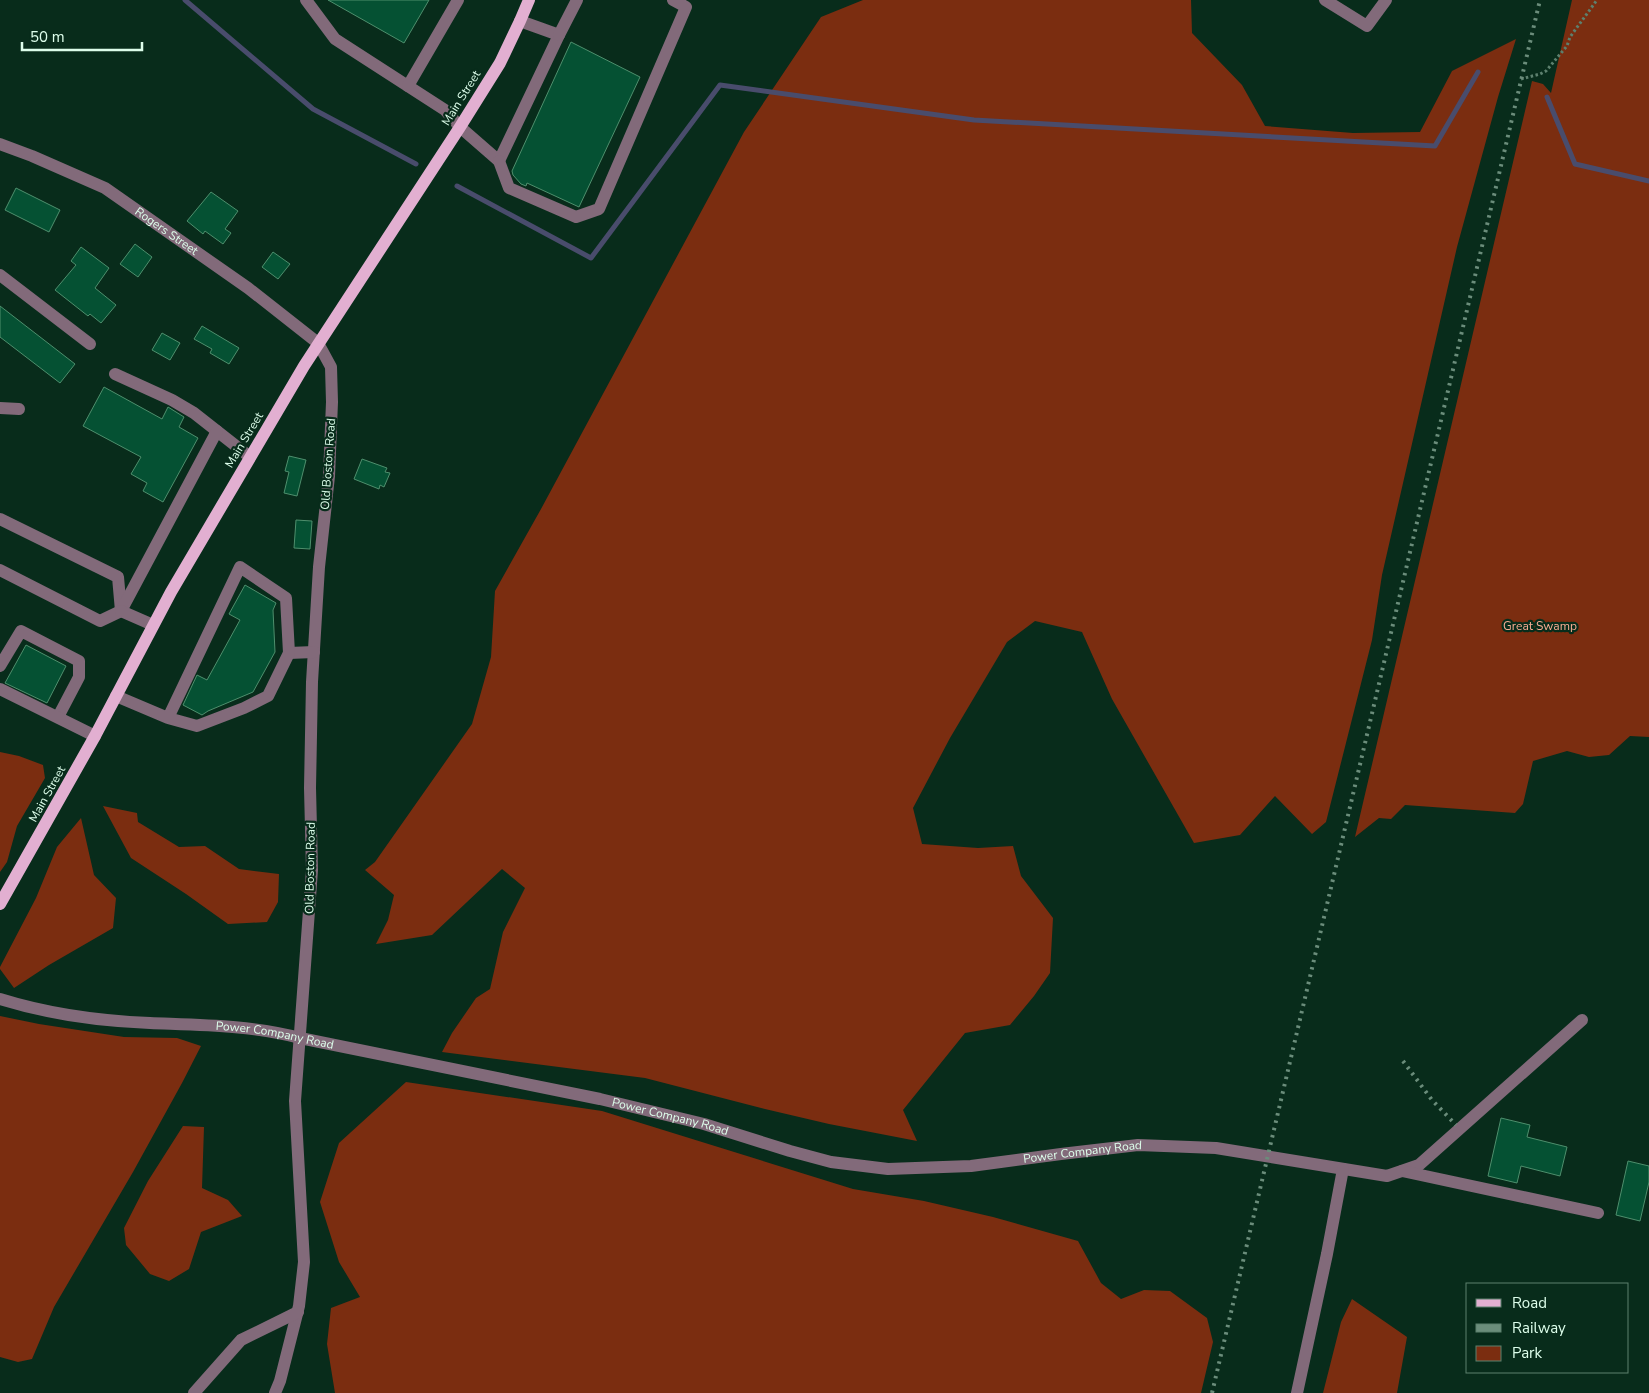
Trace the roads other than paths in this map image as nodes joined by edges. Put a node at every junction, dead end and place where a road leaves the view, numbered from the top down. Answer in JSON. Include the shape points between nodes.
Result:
{"nodes":[{"id":1,"x":306,"y":0,"type":"edge"},
{"id":2,"x":458,"y":0,"type":"edge"},
{"id":3,"x":529,"y":0,"type":"edge"},
{"id":4,"x":577,"y":0,"type":"edge"},
{"id":5,"x":672,"y":0,"type":"edge"},
{"id":6,"x":1325,"y":0,"type":"edge"},
{"id":7,"x":1386,"y":0,"type":"edge"},
{"id":8,"x":520,"y":21,"type":"junction"},
{"id":9,"x":559,"y":34,"type":"junction"},
{"id":10,"x":408,"y":86,"type":"junction"},
{"id":11,"x":460,"y":127,"type":"junction"},
{"id":12,"x":0,"y":144,"type":"edge"},
{"id":13,"x":500,"y":161,"type":"junction"},
{"id":14,"x":0,"y":276,"type":"edge"},
{"id":15,"x":318,"y":343,"type":"junction"},
{"id":16,"x":90,"y":344,"type":"dead end"},
{"id":17,"x":115,"y":374,"type":"dead end"},
{"id":18,"x":0,"y":408,"type":"edge"},
{"id":19,"x":19,"y":409,"type":"dead end"},
{"id":20,"x":217,"y":431,"type":"junction"},
{"id":21,"x":250,"y":457,"type":"junction"},
{"id":22,"x":0,"y":519,"type":"edge"},
{"id":23,"x":0,"y":570,"type":"edge"},
{"id":24,"x":121,"y":611,"type":"junction"},
{"id":25,"x":153,"y":625,"type":"junction"},
{"id":26,"x":314,"y":652,"type":"junction"},
{"id":27,"x":289,"y":653,"type":"junction"},
{"id":28,"x":0,"y":666,"type":"edge"},
{"id":29,"x":0,"y":689,"type":"edge"},
{"id":30,"x":116,"y":696,"type":"junction"},
{"id":31,"x":58,"y":717,"type":"junction"},
{"id":32,"x":168,"y":718,"type":"junction"},
{"id":33,"x":95,"y":736,"type":"junction"},
{"id":34,"x":0,"y":904,"type":"edge"},
{"id":35,"x":0,"y":999,"type":"edge"},
{"id":36,"x":1582,"y":1020,"type":"dead end"},
{"id":37,"x":300,"y":1038,"type":"junction"},
{"id":38,"x":1344,"y":1169,"type":"junction"},
{"id":39,"x":1402,"y":1171,"type":"junction"},
{"id":40,"x":1598,"y":1213,"type":"dead end"},
{"id":41,"x":298,"y":1312,"type":"junction"},
{"id":42,"x":194,"y":1393,"type":"edge"},
{"id":43,"x":275,"y":1393,"type":"edge"},
{"id":44,"x":1297,"y":1393,"type":"edge"}],
"edges":[{"from":1,"to":10,"type":"street","via":[[335,39]]},
{"from":2,"to":10,"type":"street"},
{"from":3,"to":8,"type":"main road","name":"Main Street"},
{"from":4,"to":9,"type":"street"},
{"from":5,"to":13,"type":"street","via":[[686,6],[599,210],[576,217],[510,188]]},
{"from":6,"to":7,"type":"street","via":[[1367,26]]},
{"from":8,"to":9,"type":"street"},
{"from":8,"to":11,"type":"main road","name":"Main Street","via":[[500,62]]},
{"from":9,"to":13,"type":"street"},
{"from":10,"to":11,"type":"street","via":[[445,110]]},
{"from":11,"to":13,"type":"street"},
{"from":11,"to":15,"type":"main road","name":"Main Street"},
{"from":12,"to":15,"type":"street","name":"Rogers Street","via":[[105,188],[248,288]]},
{"from":14,"to":16,"type":"street"},
{"from":15,"to":21,"type":"main road","name":"Main Street"},
{"from":15,"to":26,"type":"street","name":"Old Boston Road","via":[[331,367],[332,402]]},
{"from":17,"to":20,"type":"street","via":[[172,400]]},
{"from":18,"to":19,"type":"street"},
{"from":20,"to":21,"type":"street"},
{"from":20,"to":24,"type":"street"},
{"from":21,"to":25,"type":"main road","name":"Main Street"},
{"from":22,"to":24,"type":"street","via":[[118,577]]},
{"from":23,"to":24,"type":"street","via":[[100,621]]},
{"from":24,"to":25,"type":"street"},
{"from":25,"to":30,"type":"main road","name":"Main Street"},
{"from":26,"to":27,"type":"street"},
{"from":26,"to":37,"type":"street","name":"Old Boston Road","via":[[310,788],[312,870]]},
{"from":27,"to":32,"type":"street","via":[[268,696],[197,726]]},
{"from":27,"to":32,"type":"street","via":[[286,598],[240,567]]},
{"from":28,"to":31,"type":"street","via":[[21,631],[79,661],[79,677]]},
{"from":29,"to":31,"type":"street"},
{"from":30,"to":32,"type":"street"},
{"from":30,"to":33,"type":"main road","name":"Main Street"},
{"from":31,"to":33,"type":"street"},
{"from":33,"to":34,"type":"main road","name":"Main Street"},
{"from":35,"to":37,"type":"street","name":"Power Company Road","via":[[86,1018],[233,1026],[276,1031]]},
{"from":36,"to":39,"type":"street","via":[[1419,1165]]},
{"from":37,"to":38,"type":"street","name":"Power Company Road","via":[[600,1099],[704,1124],[831,1162],[888,1170],[971,1166],[1138,1145],[1216,1148]]},
{"from":37,"to":41,"type":"street","name":"Old Boston Road","via":[[295,1101],[304,1262]]},
{"from":38,"to":39,"type":"street","name":"Power Company Road","via":[[1386,1176]]},
{"from":38,"to":44,"type":"street"},
{"from":39,"to":40,"type":"street"},
{"from":41,"to":42,"type":"street","via":[[241,1340]]},
{"from":41,"to":43,"type":"street","name":"Old Boston Road"}]}
